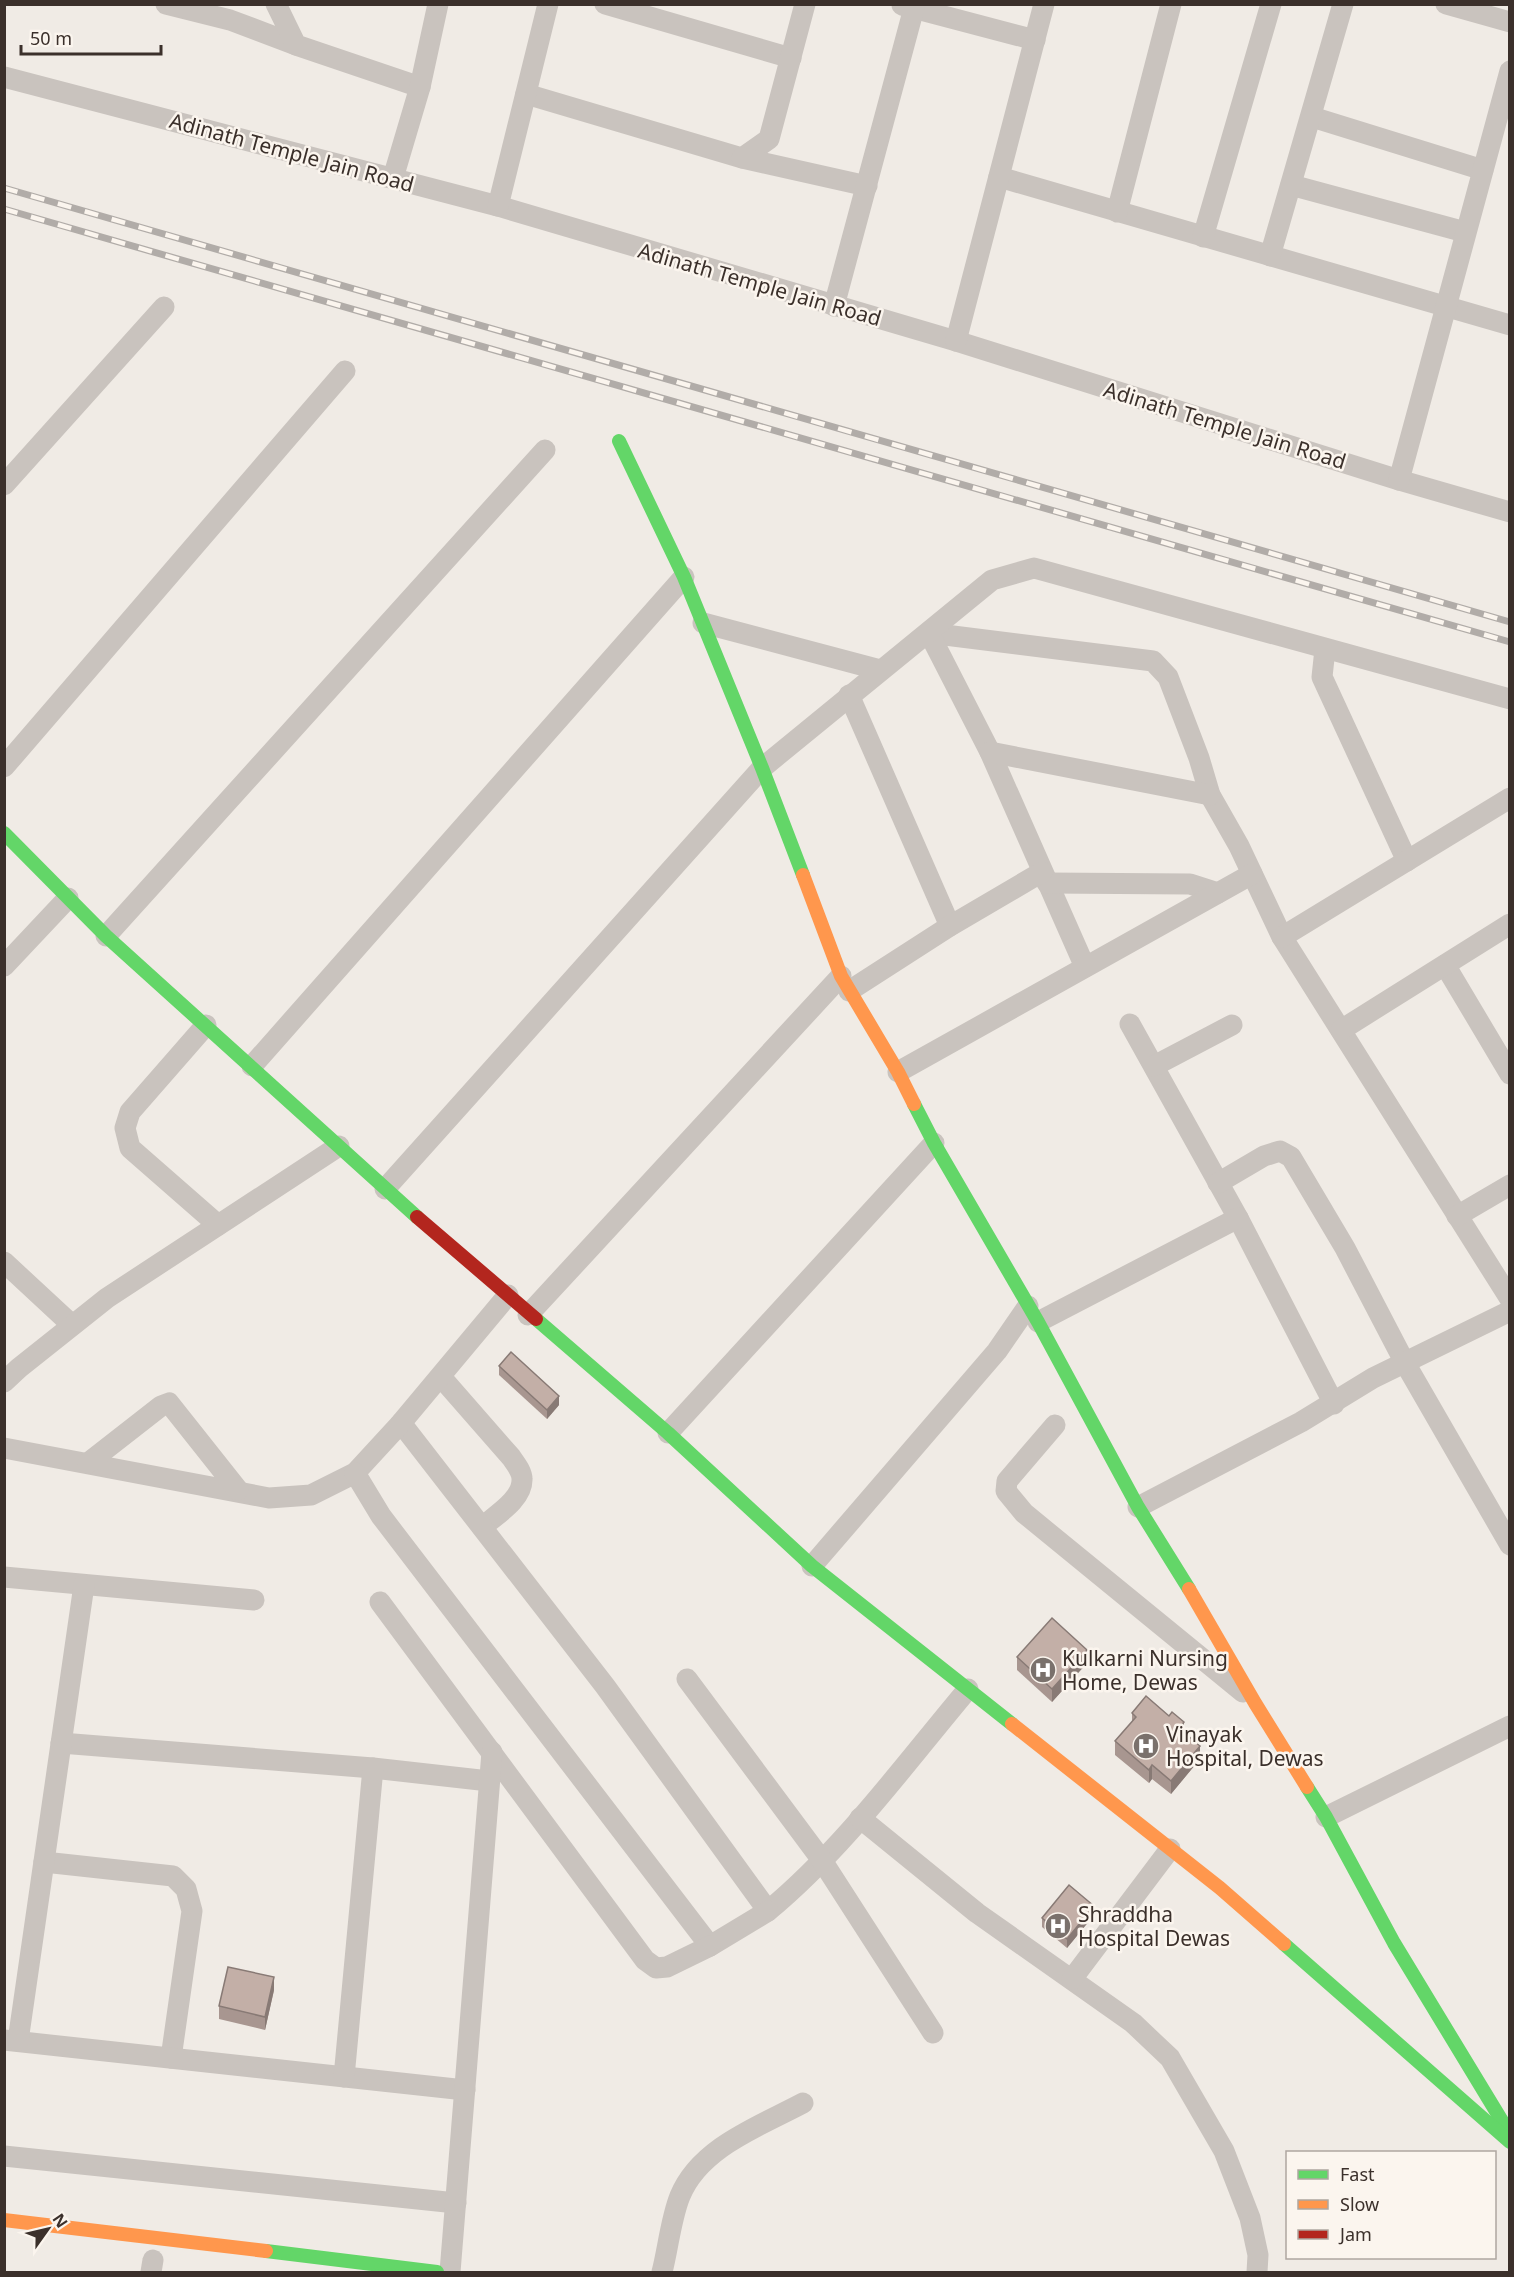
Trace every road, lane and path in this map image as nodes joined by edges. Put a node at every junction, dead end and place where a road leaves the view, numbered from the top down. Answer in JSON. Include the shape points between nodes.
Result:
{"nodes":[{"id":1,"x":166,"y":4,"type":"edge"},
{"id":2,"x":276,"y":4,"type":"edge"},
{"id":3,"x":438,"y":4,"type":"edge"},
{"id":4,"x":548,"y":4,"type":"edge"},
{"id":5,"x":605,"y":4,"type":"edge"},
{"id":6,"x":805,"y":4,"type":"edge"},
{"id":7,"x":1044,"y":4,"type":"edge"},
{"id":8,"x":1171,"y":4,"type":"edge"},
{"id":9,"x":1271,"y":4,"type":"edge"},
{"id":10,"x":1343,"y":4,"type":"edge"},
{"id":11,"x":1446,"y":4,"type":"edge"},
{"id":12,"x":907,"y":6,"type":"edge"},
{"id":13,"x":665,"y":12,"type":"edge"},
{"id":14,"x":1509,"y":22,"type":"edge"},
{"id":15,"x":1035,"y":40,"type":"junction"},
{"id":16,"x":296,"y":45,"type":"junction"},
{"id":17,"x":791,"y":58,"type":"junction"},
{"id":18,"x":1509,"y":71,"type":"edge"},
{"id":19,"x":4,"y":76,"type":"edge"},
{"id":20,"x":420,"y":87,"type":"junction"},
{"id":21,"x":526,"y":94,"type":"junction"},
{"id":22,"x":1312,"y":117,"type":"junction"},
{"id":23,"x":742,"y":158,"type":"junction"},
{"id":24,"x":1483,"y":170,"type":"junction"},
{"id":25,"x":999,"y":177,"type":"junction"},
{"id":26,"x":393,"y":178,"type":"junction"},
{"id":27,"x":1292,"y":185,"type":"junction"},
{"id":28,"x":867,"y":186,"type":"junction"},
{"id":29,"x":498,"y":206,"type":"junction"},
{"id":30,"x":1118,"y":212,"type":"junction"},
{"id":31,"x":1466,"y":232,"type":"junction"},
{"id":32,"x":1203,"y":237,"type":"junction"},
{"id":33,"x":1270,"y":256,"type":"junction"},
{"id":34,"x":834,"y":306,"type":"junction"},
{"id":35,"x":1445,"y":307,"type":"junction"},
{"id":36,"x":164,"y":308,"type":"dead end"},
{"id":37,"x":1509,"y":325,"type":"edge"},
{"id":38,"x":956,"y":341,"type":"junction"},
{"id":39,"x":345,"y":371,"type":"dead end"},
{"id":40,"x":619,"y":441,"type":"dead end"},
{"id":41,"x":545,"y":450,"type":"dead end"},
{"id":42,"x":1399,"y":480,"type":"junction"},
{"id":43,"x":4,"y":485,"type":"edge"},
{"id":44,"x":1509,"y":512,"type":"edge"},
{"id":45,"x":684,"y":577,"type":"junction"},
{"id":46,"x":703,"y":623,"type":"junction"},
{"id":47,"x":929,"y":633,"type":"junction"},
{"id":48,"x":1324,"y":649,"type":"junction"},
{"id":49,"x":880,"y":670,"type":"junction"},
{"id":50,"x":849,"y":695,"type":"junction"},
{"id":51,"x":1509,"y":699,"type":"edge"},
{"id":52,"x":990,"y":752,"type":"junction"},
{"id":53,"x":4,"y":766,"type":"edge"},
{"id":54,"x":762,"y":768,"type":"junction"},
{"id":55,"x":1210,"y":795,"type":"junction"},
{"id":56,"x":1509,"y":798,"type":"edge"},
{"id":57,"x":4,"y":833,"type":"edge"},
{"id":58,"x":1407,"y":861,"type":"junction"},
{"id":59,"x":1252,"y":874,"type":"junction"},
{"id":60,"x":1044,"y":878,"type":"junction"},
{"id":61,"x":1218,"y":893,"type":"junction"},
{"id":62,"x":68,"y":898,"type":"junction"},
{"id":63,"x":1509,"y":924,"type":"edge"},
{"id":64,"x":950,"y":926,"type":"junction"},
{"id":65,"x":106,"y":936,"type":"junction"},
{"id":66,"x":1282,"y":937,"type":"junction"},
{"id":67,"x":1445,"y":965,"type":"junction"},
{"id":68,"x":4,"y":966,"type":"edge"},
{"id":69,"x":1085,"y":967,"type":"junction"},
{"id":70,"x":845,"y":983,"type":"junction"},
{"id":71,"x":1130,"y":1024,"type":"dead end"},
{"id":72,"x":206,"y":1025,"type":"junction"},
{"id":73,"x":1232,"y":1025,"type":"dead end"},
{"id":74,"x":1341,"y":1030,"type":"junction"},
{"id":75,"x":1504,"y":1051,"type":"edge"},
{"id":76,"x":252,"y":1066,"type":"junction"},
{"id":77,"x":1154,"y":1066,"type":"junction"},
{"id":78,"x":898,"y":1072,"type":"junction"},
{"id":79,"x":1509,"y":1074,"type":"edge"},
{"id":80,"x":934,"y":1143,"type":"junction"},
{"id":81,"x":339,"y":1146,"type":"junction"},
{"id":82,"x":1218,"y":1183,"type":"junction"},
{"id":83,"x":1509,"y":1185,"type":"edge"},
{"id":84,"x":385,"y":1189,"type":"junction"},
{"id":85,"x":1457,"y":1216,"type":"junction"},
{"id":86,"x":1238,"y":1218,"type":"junction"},
{"id":87,"x":218,"y":1225,"type":"junction"},
{"id":88,"x":4,"y":1262,"type":"edge"},
{"id":89,"x":508,"y":1295,"type":"junction"},
{"id":90,"x":1509,"y":1299,"type":"edge"},
{"id":91,"x":1509,"y":1311,"type":"edge"},
{"id":92,"x":1033,"y":1314,"type":"junction"},
{"id":93,"x":528,"y":1315,"type":"junction"},
{"id":94,"x":72,"y":1326,"type":"junction"},
{"id":95,"x":1405,"y":1362,"type":"junction"},
{"id":96,"x":441,"y":1377,"type":"junction"},
{"id":97,"x":4,"y":1382,"type":"edge"},
{"id":98,"x":1334,"y":1404,"type":"junction"},
{"id":99,"x":401,"y":1423,"type":"junction"},
{"id":100,"x":1055,"y":1425,"type":"dead end"},
{"id":101,"x":668,"y":1433,"type":"junction"},
{"id":102,"x":4,"y":1448,"type":"edge"},
{"id":103,"x":88,"y":1463,"type":"junction"},
{"id":104,"x":355,"y":1473,"type":"junction"},
{"id":105,"x":238,"y":1490,"type":"junction"},
{"id":106,"x":1138,"y":1508,"type":"junction"},
{"id":107,"x":482,"y":1527,"type":"junction"},
{"id":108,"x":1509,"y":1545,"type":"edge"},
{"id":109,"x":812,"y":1566,"type":"junction"},
{"id":110,"x":4,"y":1577,"type":"edge"},
{"id":111,"x":84,"y":1585,"type":"junction"},
{"id":112,"x":254,"y":1600,"type":"dead end"},
{"id":113,"x":380,"y":1602,"type":"dead end"},
{"id":114,"x":687,"y":1679,"type":"dead end"},
{"id":115,"x":968,"y":1689,"type":"junction"},
{"id":116,"x":1256,"y":1703,"type":"junction"},
{"id":117,"x":1509,"y":1726,"type":"edge"},
{"id":118,"x":61,"y":1743,"type":"junction"},
{"id":119,"x":492,"y":1752,"type":"junction"},
{"id":120,"x":373,"y":1768,"type":"junction"},
{"id":121,"x":489,"y":1781,"type":"junction"},
{"id":122,"x":1326,"y":1817,"type":"junction"},
{"id":123,"x":860,"y":1818,"type":"junction"},
{"id":124,"x":1170,"y":1849,"type":"junction"},
{"id":125,"x":821,"y":1859,"type":"junction"},
{"id":126,"x":44,"y":1862,"type":"junction"},
{"id":127,"x":768,"y":1911,"type":"junction"},
{"id":128,"x":710,"y":1946,"type":"junction"},
{"id":129,"x":1072,"y":1979,"type":"junction"},
{"id":130,"x":933,"y":2033,"type":"dead end"},
{"id":131,"x":11,"y":2041,"type":"edge"},
{"id":132,"x":171,"y":2058,"type":"junction"},
{"id":133,"x":344,"y":2077,"type":"junction"},
{"id":134,"x":465,"y":2090,"type":"junction"},
{"id":135,"x":803,"y":2103,"type":"dead end"},
{"id":136,"x":1509,"y":2134,"type":"edge"},
{"id":137,"x":1509,"y":2142,"type":"edge"},
{"id":138,"x":4,"y":2156,"type":"edge"},
{"id":139,"x":456,"y":2203,"type":"junction"},
{"id":140,"x":4,"y":2220,"type":"edge"},
{"id":141,"x":437,"y":2272,"type":"edge"},
{"id":142,"x":450,"y":2272,"type":"edge"},
{"id":143,"x":662,"y":2272,"type":"edge"},
{"id":144,"x":1257,"y":2272,"type":"edge"}],
"edges":[{"from":1,"to":16,"type":"street","via":[[230,20]]},
{"from":2,"to":16,"type":"street"},
{"from":3,"to":20,"type":"street"},
{"from":4,"to":21,"type":"street"},
{"from":5,"to":13,"type":"street"},
{"from":6,"to":17,"type":"street"},
{"from":7,"to":15,"type":"street"},
{"from":8,"to":30,"type":"street"},
{"from":9,"to":32,"type":"street"},
{"from":10,"to":22,"type":"street"},
{"from":11,"to":14,"type":"street"},
{"from":12,"to":15,"type":"street"},
{"from":12,"to":28,"type":"street"},
{"from":13,"to":17,"type":"street"},
{"from":15,"to":25,"type":"street"},
{"from":16,"to":20,"type":"street"},
{"from":17,"to":23,"type":"street","via":[[769,139]]},
{"from":18,"to":24,"type":"street"},
{"from":19,"to":26,"type":"street","name":"Adinath Temple Jain Road"},
{"from":20,"to":26,"type":"street"},
{"from":21,"to":23,"type":"street"},
{"from":21,"to":29,"type":"street"},
{"from":22,"to":24,"type":"street"},
{"from":22,"to":27,"type":"street"},
{"from":23,"to":28,"type":"street"},
{"from":24,"to":31,"type":"street"},
{"from":25,"to":30,"type":"street"},
{"from":25,"to":38,"type":"street"},
{"from":26,"to":29,"type":"street","name":"Adinath Temple Jain Road"},
{"from":27,"to":31,"type":"street"},
{"from":27,"to":33,"type":"street"},
{"from":28,"to":34,"type":"street"},
{"from":29,"to":34,"type":"street","name":"Adinath Temple Jain Road"},
{"from":30,"to":32,"type":"street"},
{"from":31,"to":35,"type":"street"},
{"from":32,"to":33,"type":"street"},
{"from":33,"to":35,"type":"street"},
{"from":34,"to":38,"type":"street","name":"Adinath Temple Jain Road"},
{"from":35,"to":37,"type":"street"},
{"from":35,"to":42,"type":"street"},
{"from":36,"to":43,"type":"street"},
{"from":38,"to":42,"type":"street","name":"Adinath Temple Jain Road"},
{"from":39,"to":53,"type":"street"},
{"from":40,"to":45,"type":"street"},
{"from":41,"to":65,"type":"street"},
{"from":42,"to":44,"type":"street","name":"Adinath Temple Jain Road"},
{"from":45,"to":46,"type":"street"},
{"from":45,"to":76,"type":"street"},
{"from":46,"to":49,"type":"street"},
{"from":46,"to":54,"type":"street"},
{"from":47,"to":48,"type":"street","via":[[992,580],[1034,568]]},
{"from":47,"to":49,"type":"street"},
{"from":47,"to":52,"type":"street"},
{"from":47,"to":55,"type":"street","via":[[1153,661],[1168,677]]},
{"from":48,"to":51,"type":"street"},
{"from":48,"to":58,"type":"street","via":[[1322,677]]},
{"from":49,"to":50,"type":"street"},
{"from":50,"to":54,"type":"street"},
{"from":50,"to":64,"type":"street"},
{"from":52,"to":55,"type":"street"},
{"from":52,"to":60,"type":"street"},
{"from":54,"to":70,"type":"street"},
{"from":54,"to":84,"type":"street"},
{"from":55,"to":59,"type":"street"},
{"from":56,"to":58,"type":"street"},
{"from":57,"to":62,"type":"street"},
{"from":58,"to":66,"type":"street"},
{"from":59,"to":61,"type":"street"},
{"from":59,"to":66,"type":"street"},
{"from":60,"to":61,"type":"street","via":[[1190,884]]},
{"from":60,"to":64,"type":"street"},
{"from":60,"to":69,"type":"street"},
{"from":61,"to":69,"type":"street"},
{"from":62,"to":65,"type":"street"},
{"from":62,"to":68,"type":"street"},
{"from":63,"to":67,"type":"street"},
{"from":64,"to":70,"type":"street"},
{"from":65,"to":72,"type":"street"},
{"from":66,"to":74,"type":"street"},
{"from":67,"to":74,"type":"street"},
{"from":67,"to":75,"type":"street"},
{"from":69,"to":78,"type":"street"},
{"from":70,"to":78,"type":"street"},
{"from":70,"to":93,"type":"street"},
{"from":71,"to":77,"type":"street"},
{"from":72,"to":76,"type":"street"},
{"from":72,"to":87,"type":"street","via":[[130,1112],[125,1128],[130,1148]]},
{"from":73,"to":77,"type":"street"},
{"from":74,"to":85,"type":"street"},
{"from":75,"to":79,"type":"street"},
{"from":76,"to":81,"type":"street"},
{"from":77,"to":82,"type":"street"},
{"from":78,"to":80,"type":"street"},
{"from":80,"to":92,"type":"street"},
{"from":80,"to":101,"type":"street"},
{"from":81,"to":84,"type":"street"},
{"from":81,"to":87,"type":"street"},
{"from":82,"to":86,"type":"street"},
{"from":82,"to":95,"type":"street","via":[[1264,1156],[1281,1151],[1291,1157]]},
{"from":83,"to":85,"type":"street"},
{"from":84,"to":89,"type":"street"},
{"from":85,"to":90,"type":"street"},
{"from":86,"to":92,"type":"street"},
{"from":86,"to":98,"type":"street"},
{"from":87,"to":94,"type":"street","via":[[107,1298]]},
{"from":88,"to":94,"type":"street"},
{"from":89,"to":93,"type":"street"},
{"from":89,"to":96,"type":"street"},
{"from":91,"to":95,"type":"street"},
{"from":92,"to":106,"type":"street"},
{"from":92,"to":109,"type":"street"},
{"from":93,"to":101,"type":"street"},
{"from":94,"to":97,"type":"street"},
{"from":95,"to":98,"type":"street"},
{"from":95,"to":108,"type":"street"},
{"from":96,"to":99,"type":"street"},
{"from":96,"to":107,"type":"street","via":[[520,1470],[519,1493]]},
{"from":98,"to":106,"type":"street"},
{"from":99,"to":104,"type":"street"},
{"from":99,"to":107,"type":"street"},
{"from":100,"to":116,"type":"street","via":[[1007,1481],[1006,1491],[1024,1513]]},
{"from":101,"to":109,"type":"street"},
{"from":102,"to":103,"type":"street"},
{"from":103,"to":105,"type":"street"},
{"from":103,"to":105,"type":"street","via":[[169,1403]]},
{"from":104,"to":105,"type":"street","via":[[311,1495],[269,1498]]},
{"from":104,"to":128,"type":"street","via":[[388,1525]]},
{"from":106,"to":116,"type":"street"},
{"from":107,"to":127,"type":"street","via":[[605,1686]]},
{"from":109,"to":115,"type":"street"},
{"from":110,"to":111,"type":"street"},
{"from":111,"to":112,"type":"street"},
{"from":111,"to":118,"type":"street"},
{"from":113,"to":119,"type":"street"},
{"from":114,"to":125,"type":"street"},
{"from":115,"to":123,"type":"street"},
{"from":115,"to":124,"type":"street"},
{"from":116,"to":122,"type":"street"},
{"from":117,"to":122,"type":"street"},
{"from":118,"to":120,"type":"street"},
{"from":118,"to":126,"type":"street"},
{"from":119,"to":121,"type":"street"},
{"from":119,"to":128,"type":"street","via":[[645,1960],[656,1968],[667,1967]]},
{"from":120,"to":121,"type":"street"},
{"from":120,"to":133,"type":"street"},
{"from":121,"to":134,"type":"street"},
{"from":122,"to":136,"type":"street","via":[[1394,1943]]},
{"from":123,"to":125,"type":"street"},
{"from":123,"to":129,"type":"street","via":[[977,1913]]},
{"from":124,"to":129,"type":"street"},
{"from":124,"to":137,"type":"street","via":[[1220,1888]]},
{"from":125,"to":127,"type":"street"},
{"from":125,"to":130,"type":"street"},
{"from":126,"to":131,"type":"street"},
{"from":126,"to":132,"type":"street","via":[[173,1876],[186,1889],[192,1911]]},
{"from":127,"to":128,"type":"street"},
{"from":129,"to":144,"type":"street","via":[[1133,2023],[1170,2058],[1224,2151],[1250,2218],[1258,2255]]},
{"from":131,"to":132,"type":"street"},
{"from":132,"to":133,"type":"street"},
{"from":133,"to":134,"type":"street"},
{"from":134,"to":139,"type":"street"},
{"from":135,"to":143,"type":"street","via":[[721,2147],[695,2170],[680,2196]]},
{"from":138,"to":139,"type":"street"},
{"from":139,"to":142,"type":"street"},
{"from":140,"to":141,"type":"street"}]}
